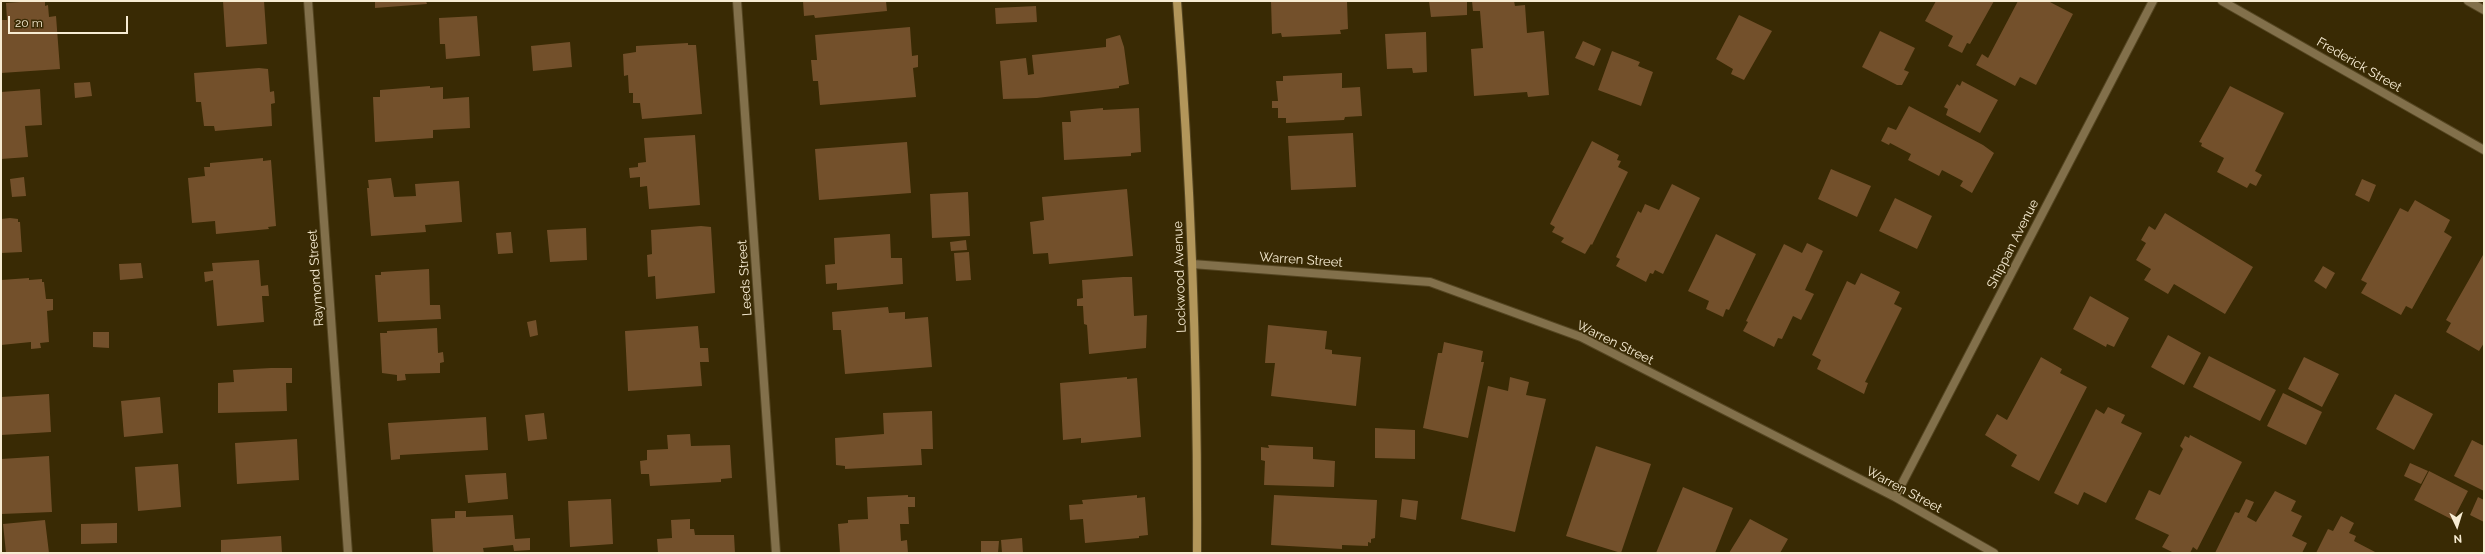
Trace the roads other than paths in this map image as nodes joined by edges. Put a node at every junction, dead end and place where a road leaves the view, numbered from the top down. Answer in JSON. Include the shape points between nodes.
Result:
{"nodes":[{"id":1,"x":308,"y":1,"type":"edge"},
{"id":2,"x":737,"y":1,"type":"edge"},
{"id":3,"x":1177,"y":1,"type":"edge"},
{"id":4,"x":2153,"y":1,"type":"edge"},
{"id":5,"x":2222,"y":1,"type":"edge"},
{"id":6,"x":2468,"y":1,"type":"edge"},
{"id":7,"x":2484,"y":10,"type":"edge"},
{"id":8,"x":2484,"y":150,"type":"edge"},
{"id":9,"x":1192,"y":264,"type":"junction"},
{"id":10,"x":1895,"y":497,"type":"junction"},
{"id":11,"x":348,"y":553,"type":"edge"},
{"id":12,"x":776,"y":553,"type":"edge"},
{"id":13,"x":1197,"y":553,"type":"edge"},
{"id":14,"x":1994,"y":553,"type":"edge"}],
"edges":[{"from":1,"to":11,"type":"street","name":"Raymond Street"},
{"from":2,"to":12,"type":"street","name":"Leeds Street"},
{"from":3,"to":9,"type":"street","name":"Lockwood Avenue","via":[[1185,105]]},
{"from":4,"to":10,"type":"street","name":"Shippan Avenue"},
{"from":5,"to":8,"type":"street","name":"Frederick Street"},
{"from":6,"to":7,"type":"street"},
{"from":9,"to":10,"type":"street","name":"Warren Street","via":[[1430,282],[1581,337]]},
{"from":9,"to":13,"type":"street","name":"Lockwood Avenue","via":[[1198,452]]},
{"from":10,"to":14,"type":"street","name":"Warren Street"}]}
